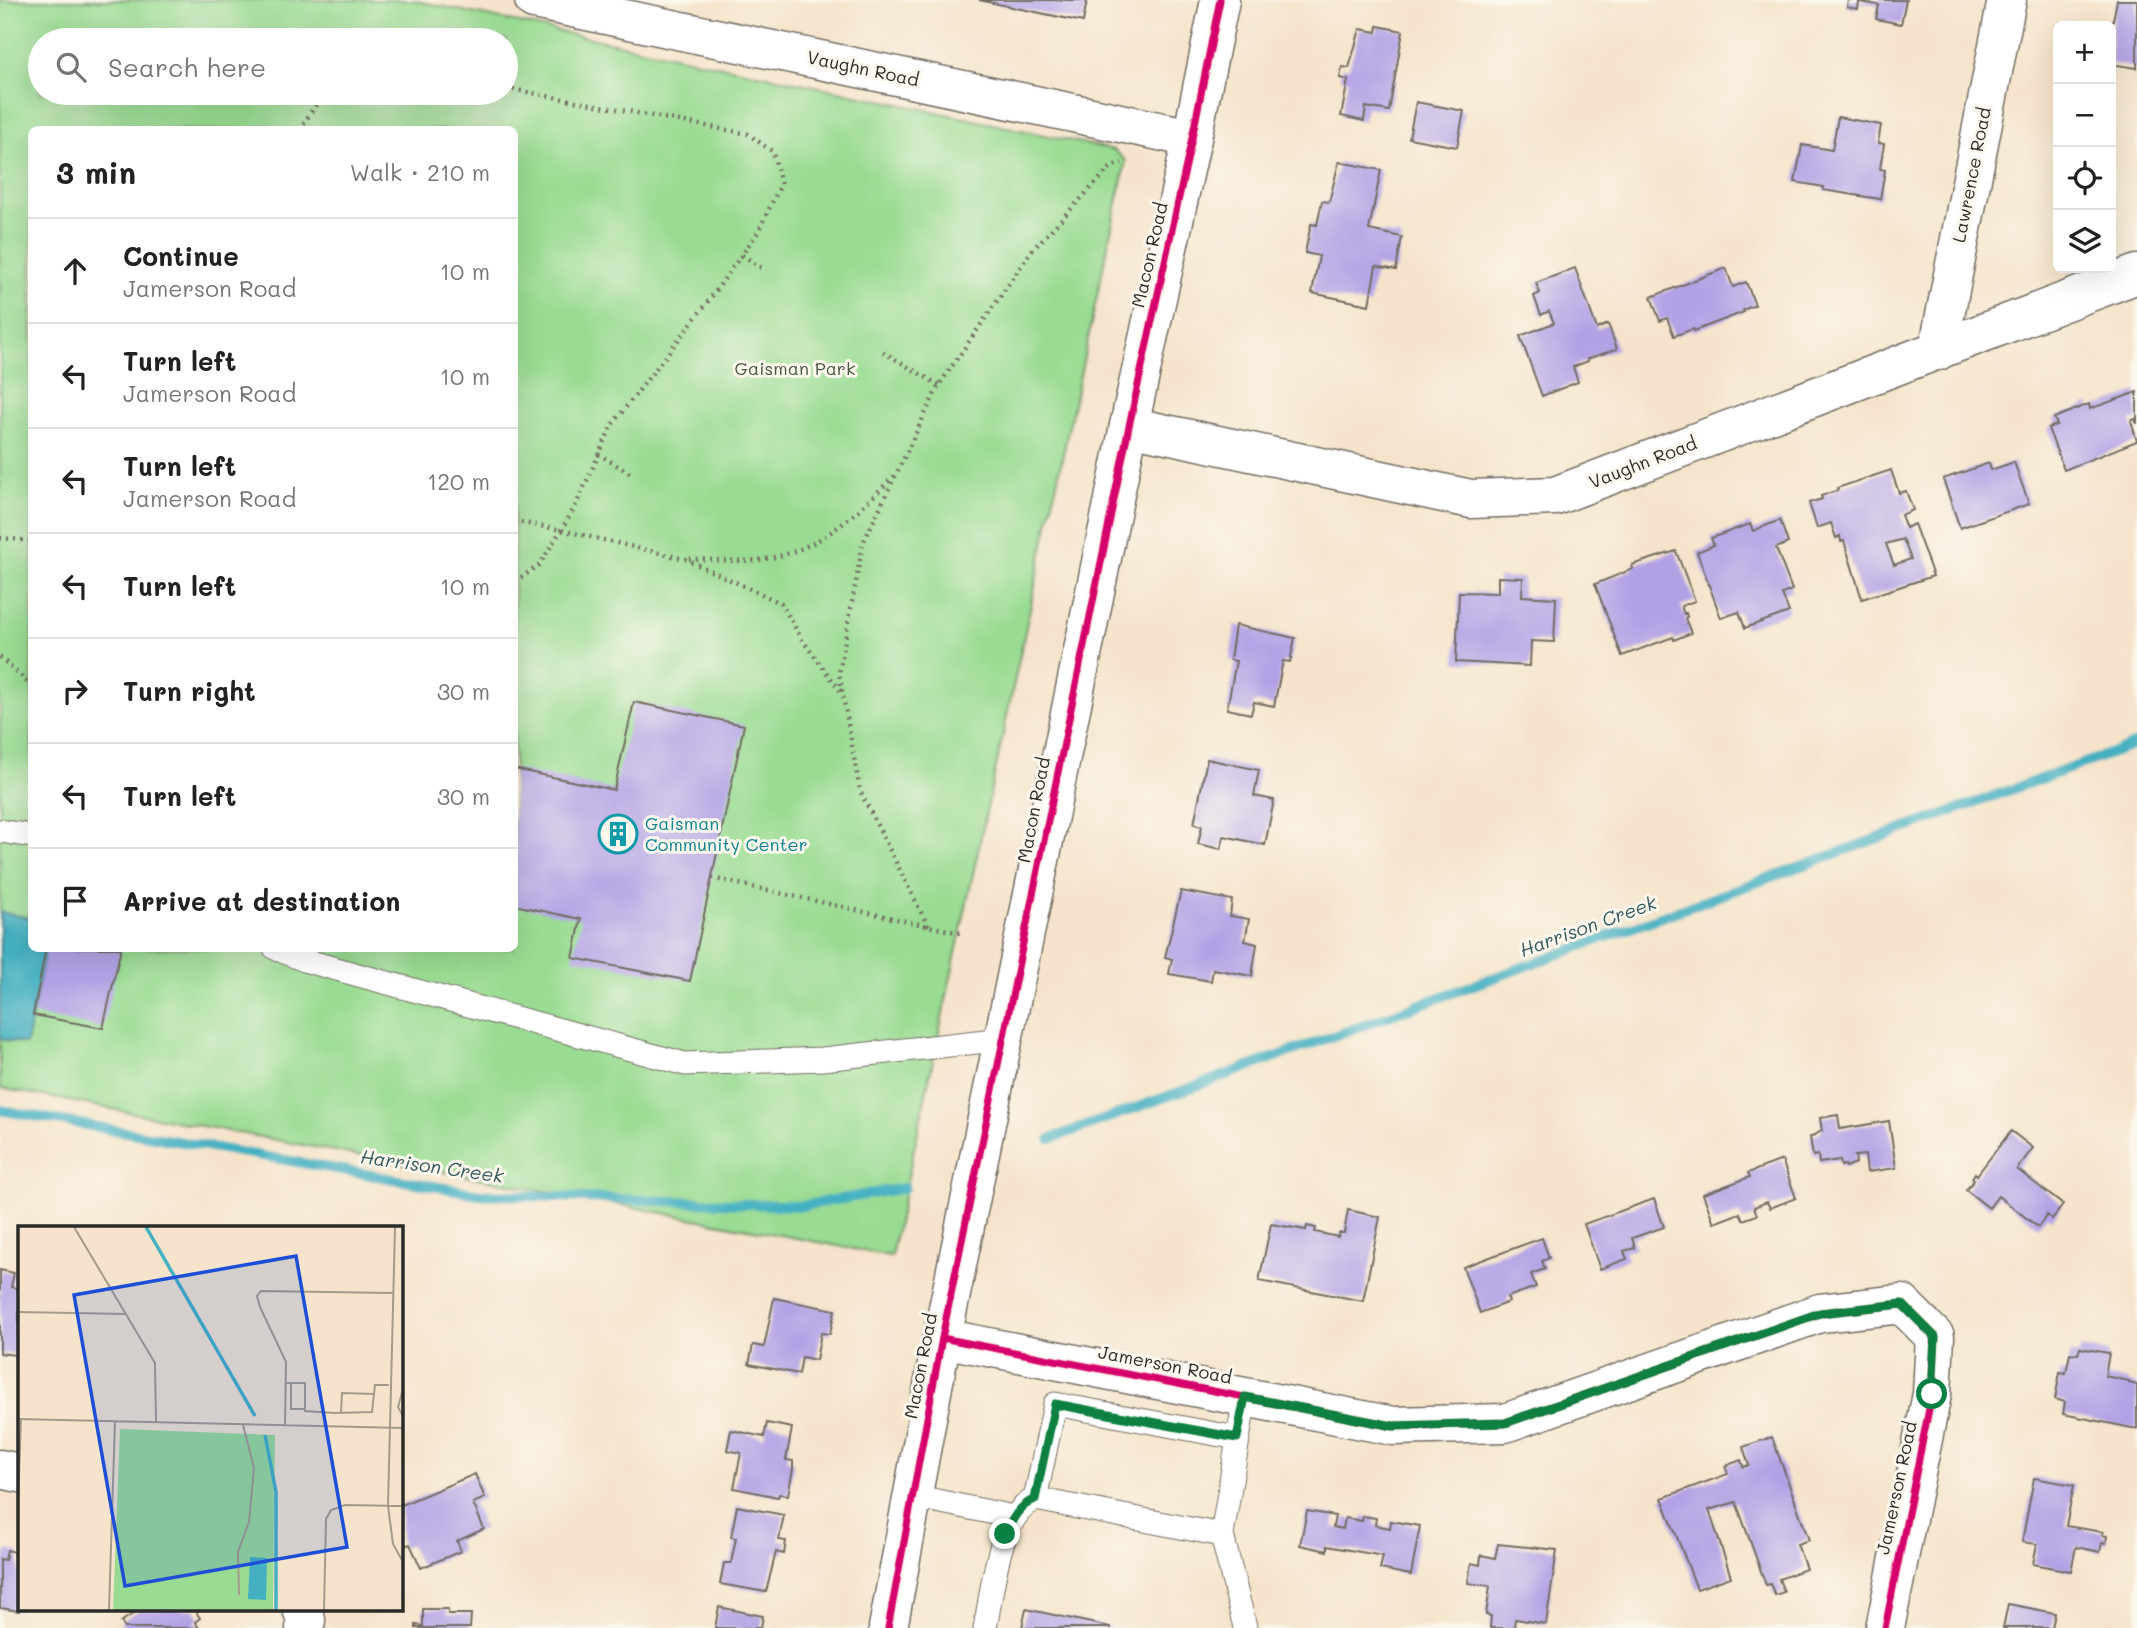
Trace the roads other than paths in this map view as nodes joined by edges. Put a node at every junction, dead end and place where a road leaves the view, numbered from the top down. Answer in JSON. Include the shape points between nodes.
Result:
{"nodes":[{"id":1,"x":534,"y":0,"type":"edge"},
{"id":2,"x":1220,"y":0,"type":"edge"},
{"id":3,"x":2007,"y":0,"type":"edge"},
{"id":4,"x":1192,"y":138,"type":"junction"},
{"id":5,"x":2137,"y":274,"type":"edge"},
{"id":6,"x":1938,"y":351,"type":"junction"},
{"id":7,"x":1129,"y":426,"type":"junction"},
{"id":8,"x":0,"y":831,"type":"edge"},
{"id":9,"x":28,"y":835,"type":"edge"},
{"id":10,"x":285,"y":952,"type":"edge"},
{"id":11,"x":1004,"y":1038,"type":"junction"},
{"id":12,"x":942,"y":1338,"type":"junction"},
{"id":13,"x":1245,"y":1397,"type":"junction"},
{"id":14,"x":1237,"y":1438,"type":"junction"},
{"id":15,"x":0,"y":1469,"type":"edge"},
{"id":16,"x":18,"y":1473,"type":"edge"},
{"id":17,"x":913,"y":1496,"type":"junction"},
{"id":18,"x":1035,"y":1499,"type":"junction"},
{"id":19,"x":1013,"y":1517,"type":"junction"},
{"id":20,"x":1222,"y":1535,"type":"junction"},
{"id":21,"x":302,"y":1610,"type":"edge"},
{"id":22,"x":1245,"y":1627,"type":"edge"},
{"id":23,"x":306,"y":1628,"type":"edge"},
{"id":24,"x":888,"y":1628,"type":"edge"},
{"id":25,"x":985,"y":1628,"type":"edge"},
{"id":26,"x":1885,"y":1628,"type":"edge"}],
"edges":[{"from":1,"to":4,"type":"street","name":"Vaughn Road"},
{"from":2,"to":4,"type":"street","name":"Macon Road"},
{"from":3,"to":6,"type":"street","name":"Lawrence Road"},
{"from":4,"to":7,"type":"street","name":"Macon Road"},
{"from":5,"to":6,"type":"street","name":"Vaughn Road"},
{"from":6,"to":7,"type":"street","name":"Vaughn Road","via":[[1555,496],[1471,499]]},
{"from":7,"to":11,"type":"street","name":"Macon Road"},
{"from":8,"to":9,"type":"lane"},
{"from":10,"to":11,"type":"lane","via":[[685,1064],[822,1059]]},
{"from":11,"to":12,"type":"street","name":"Macon Road"},
{"from":12,"to":13,"type":"street","name":"Jamerson Road"},
{"from":12,"to":17,"type":"street","name":"Macon Road"},
{"from":13,"to":14,"type":"lane"},
{"from":13,"to":26,"type":"street","name":"Jamerson Road","via":[[1393,1426],[1505,1423],[1820,1313],[1902,1304],[1935,1337],[1932,1394]]},
{"from":14,"to":18,"type":"lane","via":[[1055,1404]]},
{"from":14,"to":20,"type":"lane"},
{"from":15,"to":16,"type":"street"},
{"from":17,"to":19,"type":"lane"},
{"from":17,"to":24,"type":"street","name":"Macon Road"},
{"from":18,"to":19,"type":"lane"},
{"from":18,"to":20,"type":"lane"},
{"from":19,"to":25,"type":"lane","via":[[1002,1545]]},
{"from":20,"to":22,"type":"lane"},
{"from":21,"to":23,"type":"street"}]}
